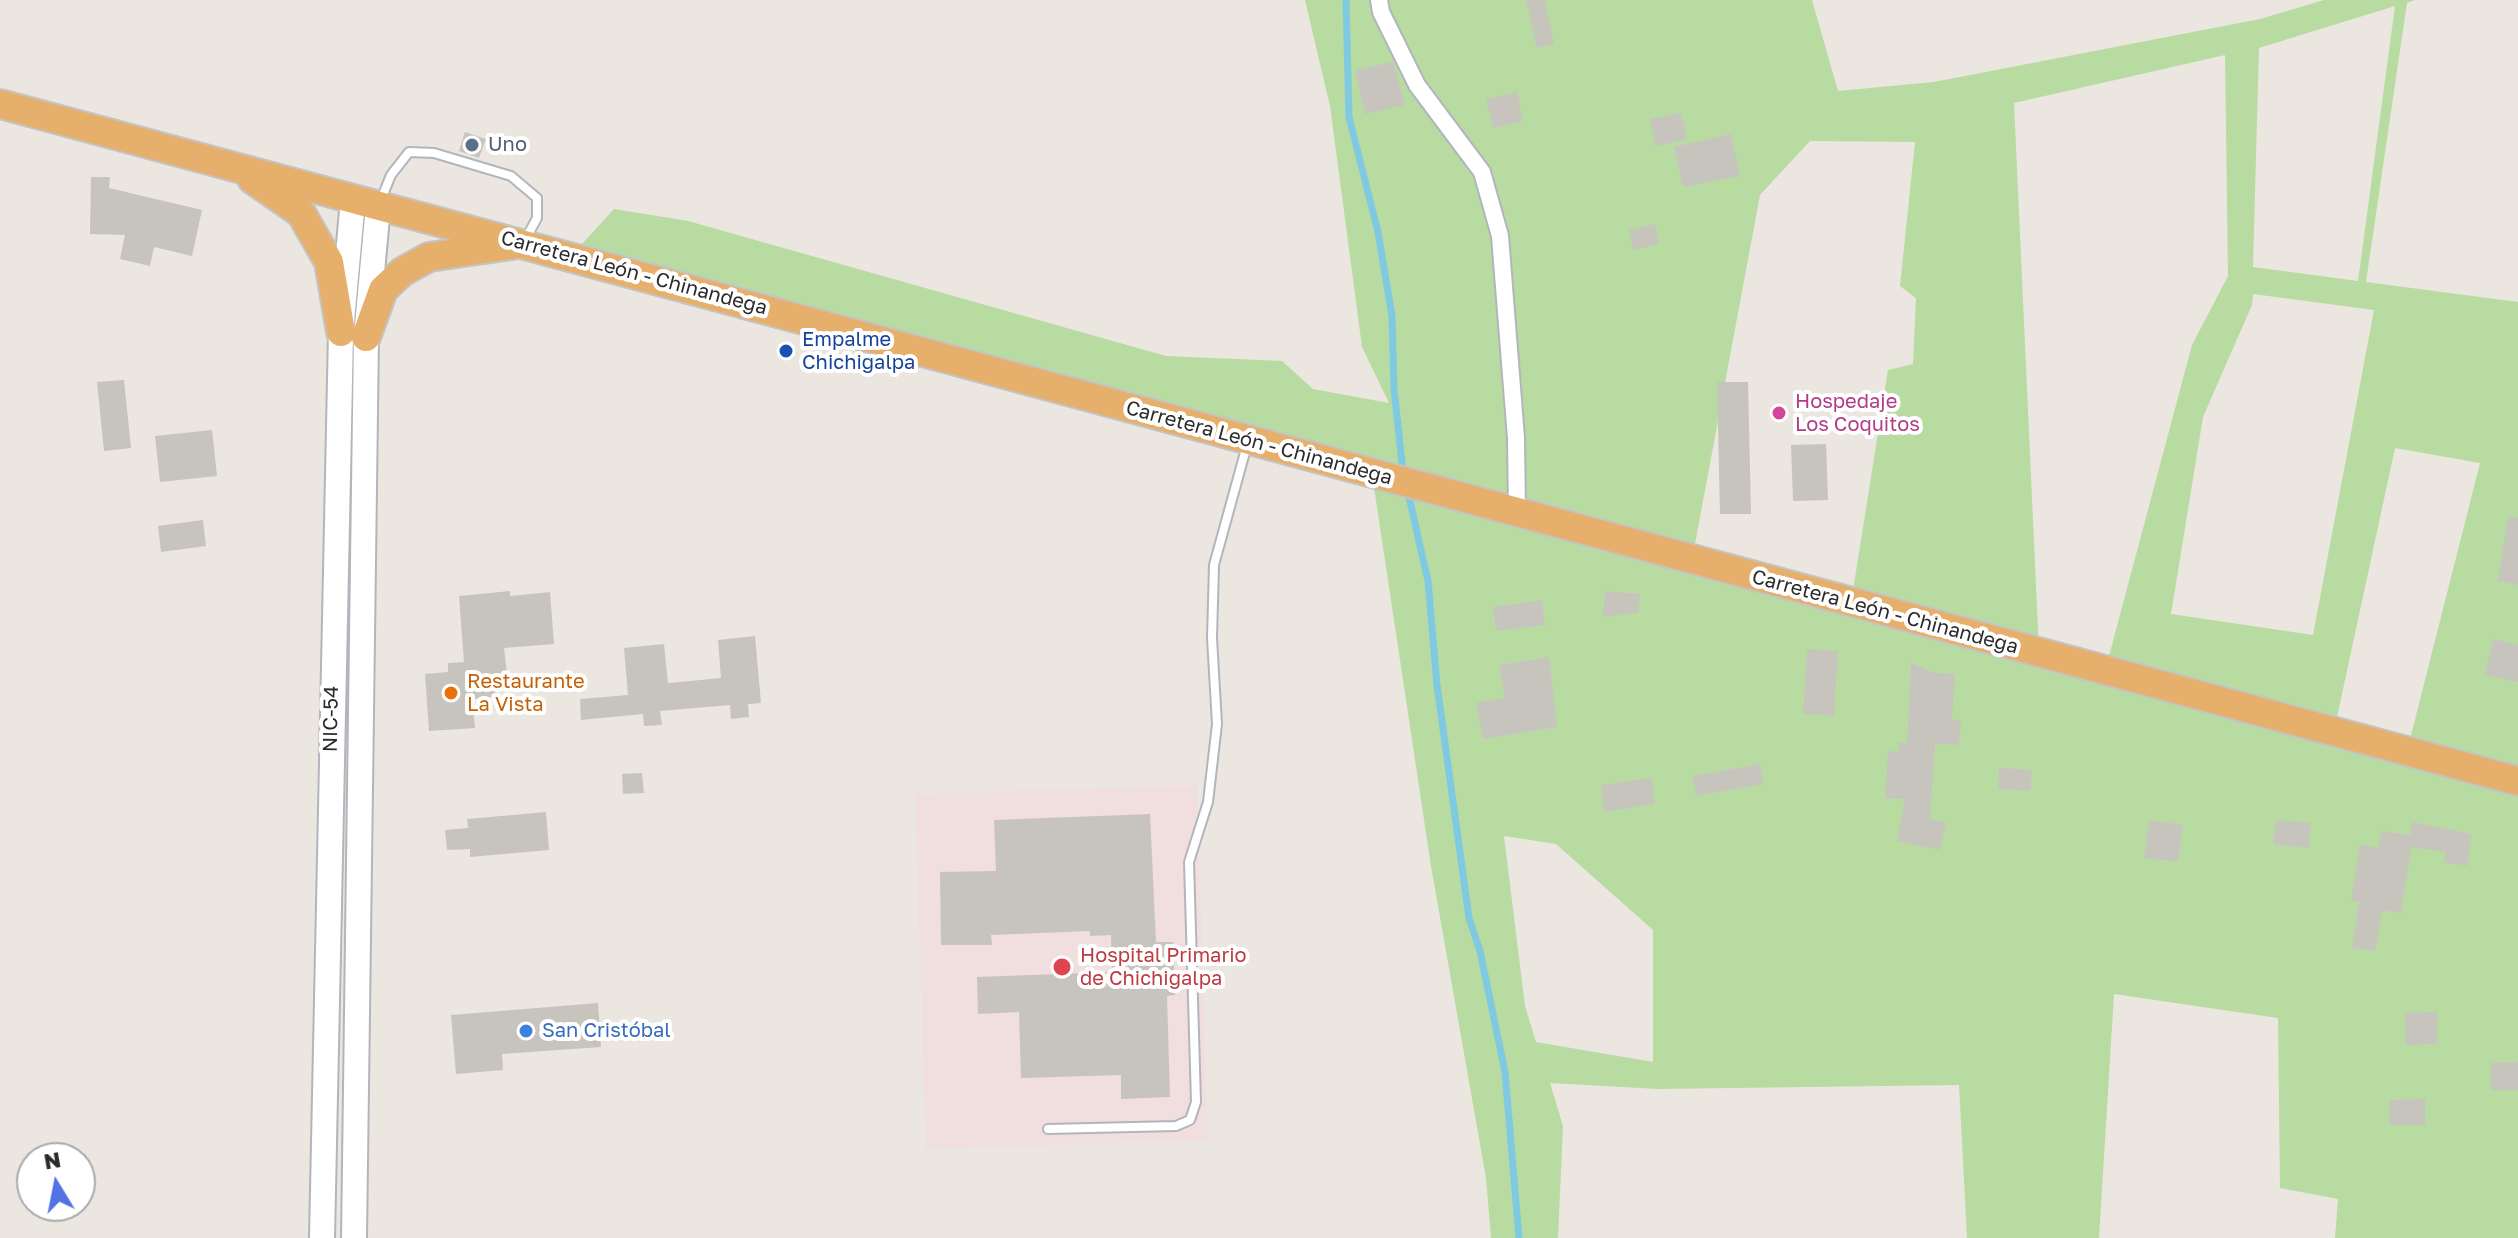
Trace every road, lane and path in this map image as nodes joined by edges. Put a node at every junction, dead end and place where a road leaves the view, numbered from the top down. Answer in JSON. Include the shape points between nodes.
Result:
{"nodes":[{"id":1,"x":1379,"y":0,"type":"edge"},
{"id":2,"x":0,"y":104,"type":"edge"},
{"id":3,"x":235,"y":168,"type":"junction"},
{"id":4,"x":366,"y":203,"type":"junction"},
{"id":5,"x":523,"y":243,"type":"junction"},
{"id":6,"x":353,"y":335,"type":"junction"},
{"id":7,"x":1248,"y":440,"type":"junction"},
{"id":8,"x":1517,"y":513,"type":"junction"},
{"id":9,"x":2518,"y":781,"type":"edge"},
{"id":10,"x":358,"y":949,"type":"junction"},
{"id":11,"x":326,"y":950,"type":"junction"},
{"id":12,"x":1048,"y":1129,"type":"dead end"},
{"id":13,"x":322,"y":1238,"type":"edge"},
{"id":14,"x":354,"y":1238,"type":"edge"}],
"edges":[{"from":1,"to":8,"type":"street","via":[[1417,85],[1482,172],[1500,236]]},
{"from":2,"to":3,"type":"highway","name":"Carretera León - Chinandega"},
{"from":3,"to":4,"type":"highway","name":"Carretera León - Chinandega"},
{"from":3,"to":6,"type":"highway","via":[[301,213],[329,262]]},
{"from":4,"to":5,"type":"highway","name":"Carretera León - Chinandega"},
{"from":4,"to":5,"type":"lane","via":[[409,152],[434,153],[511,176],[537,198],[537,218]]},
{"from":4,"to":6,"type":"main road","name":"NIC-54","number":"NIC-54"},
{"from":5,"to":6,"type":"highway","via":[[429,257],[383,290]]},
{"from":5,"to":7,"type":"highway","name":"Carretera León - Chinandega"},
{"from":6,"to":10,"type":"main road","name":"NIC-54","number":"NIC-54"},
{"from":6,"to":11,"type":"main road","name":"NIC-54","number":"NIC-54"},
{"from":7,"to":8,"type":"highway","name":"Carretera León - Chinandega"},
{"from":7,"to":12,"type":"lane","via":[[1214,565],[1217,724],[1208,802],[1189,862],[1196,1102],[1190,1120],[1176,1126]]},
{"from":8,"to":9,"type":"highway","name":"Carretera León - Chinandega"},
{"from":10,"to":11,"type":"main road"},
{"from":10,"to":14,"type":"main road","name":"NIC-54","number":"NIC-54"},
{"from":11,"to":13,"type":"main road","name":"NIC-54","number":"NIC-54"}]}
